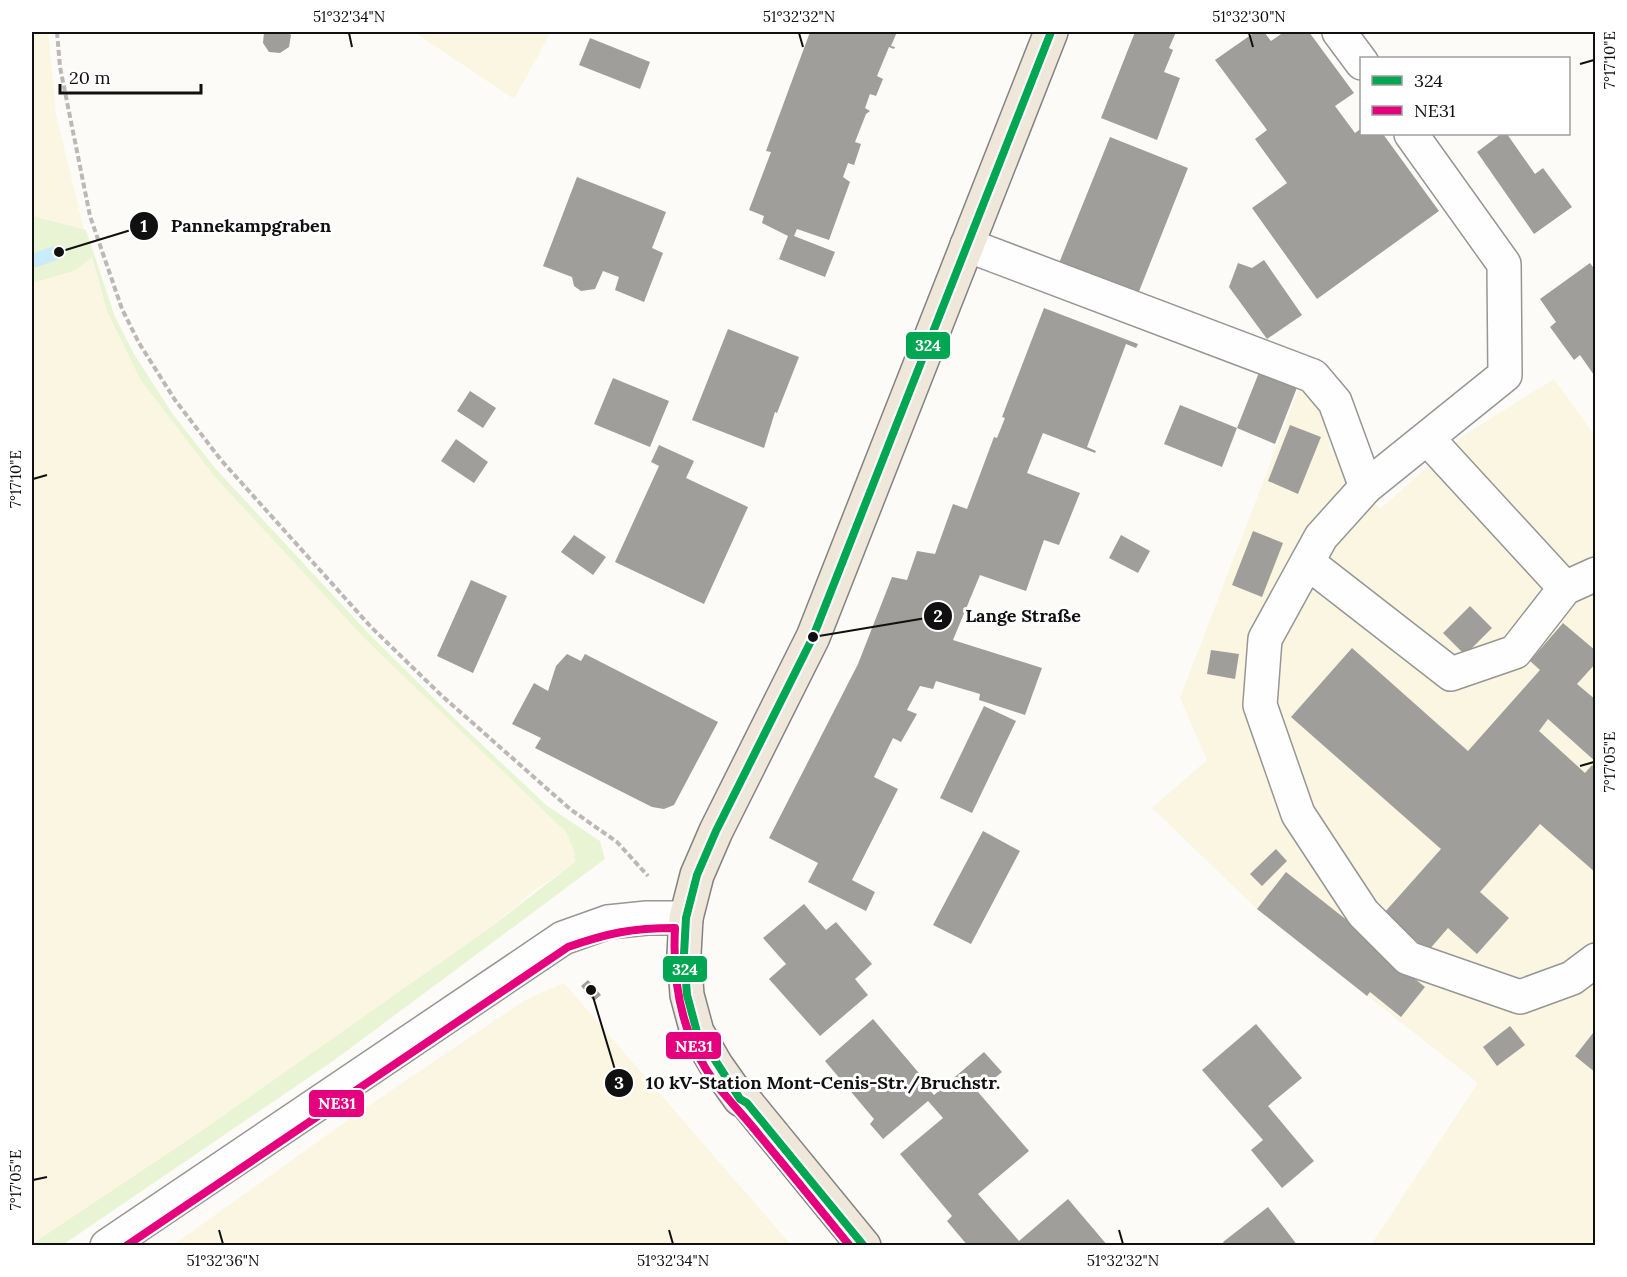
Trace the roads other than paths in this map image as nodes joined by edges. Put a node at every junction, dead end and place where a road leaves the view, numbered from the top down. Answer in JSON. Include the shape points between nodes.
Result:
{"nodes":[{"id":1,"x":1052,"y":32,"type":"edge"},
{"id":2,"x":1339,"y":32,"type":"edge"},
{"id":3,"x":1360,"y":60,"type":"edge"},
{"id":4,"x":1412,"y":135,"type":"edge"},
{"id":5,"x":967,"y":245,"type":"junction"},
{"id":6,"x":1427,"y":438,"type":"junction"},
{"id":7,"x":1366,"y":487,"type":"junction"},
{"id":8,"x":1307,"y":562,"type":"junction"},
{"id":9,"x":1596,"y":574,"type":"edge"},
{"id":10,"x":1565,"y":588,"type":"junction"},
{"id":11,"x":686,"y":918,"type":"junction"},
{"id":12,"x":1596,"y":960,"type":"edge"},
{"id":13,"x":107,"y":1245,"type":"edge"},
{"id":14,"x":864,"y":1245,"type":"edge"}],
"edges":[{"from":1,"to":5,"type":"main road"},
{"from":2,"to":3,"type":"street"},
{"from":4,"to":6,"type":"street","via":[[1504,264],[1505,375]]},
{"from":5,"to":7,"type":"street","via":[[1313,376],[1335,402]]},
{"from":5,"to":11,"type":"main road","via":[[813,637],[716,831],[697,875]]},
{"from":6,"to":7,"type":"street"},
{"from":6,"to":10,"type":"street"},
{"from":7,"to":8,"type":"street","via":[[1321,537]]},
{"from":8,"to":10,"type":"street","via":[[1450,674],[1515,652]]},
{"from":8,"to":12,"type":"street","via":[[1265,639],[1260,705],[1298,814],[1363,913],[1408,958],[1520,997],[1572,978]]},
{"from":9,"to":10,"type":"street"},
{"from":11,"to":13,"type":"street","via":[[608,922],[562,938]]},
{"from":11,"to":14,"type":"main road","via":[[687,995],[697,1032],[740,1099]]}]}
